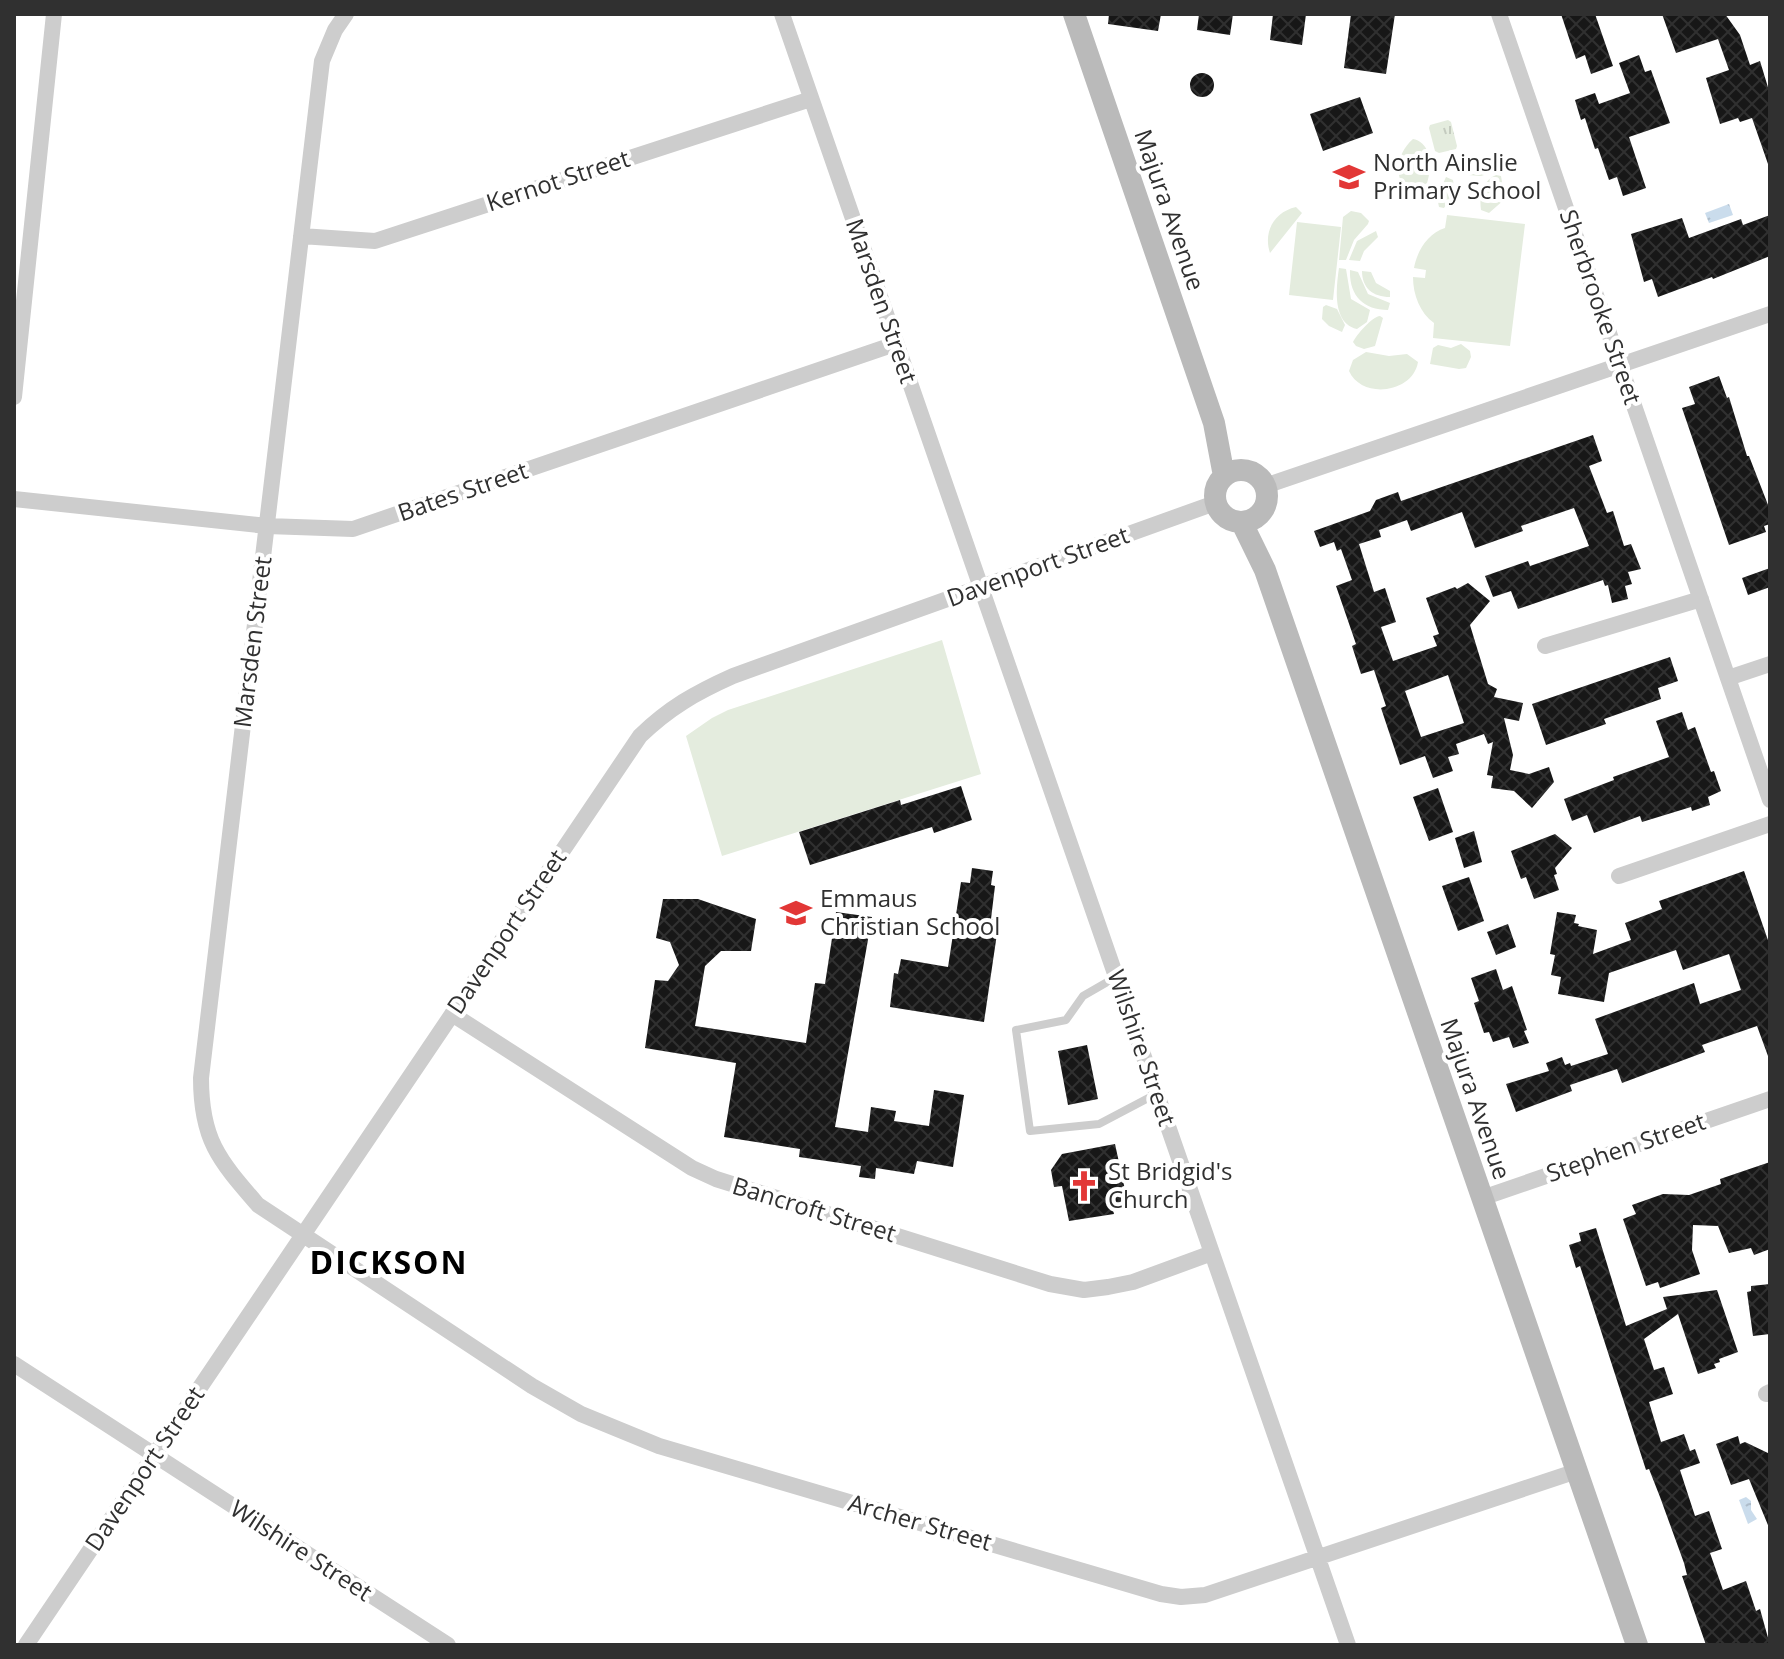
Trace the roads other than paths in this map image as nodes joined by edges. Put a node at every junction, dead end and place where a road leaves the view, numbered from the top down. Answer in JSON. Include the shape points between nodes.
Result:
{"nodes":[{"id":1,"x":54,"y":14,"type":"edge"},
{"id":2,"x":346,"y":14,"type":"edge"},
{"id":3,"x":782,"y":14,"type":"edge"},
{"id":4,"x":1074,"y":14,"type":"edge"},
{"id":5,"x":1499,"y":14,"type":"edge"},
{"id":6,"x":811,"y":99,"type":"junction"},
{"id":7,"x":301,"y":236,"type":"junction"},
{"id":8,"x":1770,"y":314,"type":"edge"},
{"id":9,"x":895,"y":344,"type":"junction"},
{"id":10,"x":1620,"y":365,"type":"junction"},
{"id":11,"x":14,"y":397,"type":"edge"},
{"id":12,"x":1234,"y":473,"type":"junction"},
{"id":13,"x":1265,"y":486,"type":"junction"},
{"id":14,"x":14,"y":499,"type":"edge"},
{"id":15,"x":1215,"y":503,"type":"junction"},
{"id":16,"x":1263,"y":510,"type":"junction"},
{"id":17,"x":1242,"y":523,"type":"junction"},
{"id":18,"x":267,"y":526,"type":"junction"},
{"id":19,"x":1265,"y":570,"type":"junction"},
{"id":20,"x":981,"y":587,"type":"junction"},
{"id":21,"x":1701,"y":599,"type":"junction"},
{"id":22,"x":1545,"y":646,"type":"dead end"},
{"id":23,"x":1770,"y":664,"type":"edge"},
{"id":24,"x":1728,"y":678,"type":"junction"},
{"id":25,"x":1770,"y":800,"type":"edge"},
{"id":26,"x":1770,"y":824,"type":"edge"},
{"id":27,"x":1619,"y":876,"type":"dead end"},
{"id":28,"x":1116,"y":977,"type":"junction"},
{"id":29,"x":452,"y":1014,"type":"junction"},
{"id":30,"x":1157,"y":1094,"type":"junction"},
{"id":31,"x":1770,"y":1099,"type":"edge"},
{"id":32,"x":1482,"y":1198,"type":"junction"},
{"id":33,"x":303,"y":1235,"type":"junction"},
{"id":34,"x":1212,"y":1253,"type":"junction"},
{"id":35,"x":14,"y":1364,"type":"edge"},
{"id":36,"x":154,"y":1455,"type":"junction"},
{"id":37,"x":1577,"y":1471,"type":"junction"},
{"id":38,"x":1317,"y":1557,"type":"junction"},
{"id":39,"x":26,"y":1645,"type":"edge"},
{"id":40,"x":448,"y":1645,"type":"edge"},
{"id":41,"x":1348,"y":1645,"type":"edge"},
{"id":42,"x":1637,"y":1645,"type":"edge"}],
"edges":[{"from":1,"to":11,"type":"street"},
{"from":2,"to":7,"type":"street","name":"Marsden Street","via":[[322,61]]},
{"from":3,"to":6,"type":"street","name":"Marsden Street"},
{"from":4,"to":12,"type":"main road","name":"Majura Avenue"},
{"from":5,"to":10,"type":"street","name":"Sherbrooke Street"},
{"from":6,"to":7,"type":"street","name":"Kernot Street","via":[[375,241]]},
{"from":6,"to":9,"type":"street","name":"Marsden Street"},
{"from":7,"to":18,"type":"street","name":"Marsden Street"},
{"from":8,"to":10,"type":"street"},
{"from":9,"to":18,"type":"street","name":"Bates Street","via":[[353,529]]},
{"from":9,"to":20,"type":"street","name":"Marsden Street"},
{"from":10,"to":13,"type":"street"},
{"from":10,"to":21,"type":"street","name":"Sherbrooke Street"},
{"from":12,"to":13,"type":"main road","via":[[1256,475]]},
{"from":12,"to":15,"type":"main road","via":[[1215,488]]},
{"from":13,"to":16,"type":"main road"},
{"from":14,"to":18,"type":"street","name":"Bates Street"},
{"from":15,"to":17,"type":"main road","via":[[1228,520]]},
{"from":15,"to":20,"type":"street","name":"Davenport Street"},
{"from":16,"to":17,"type":"main road"},
{"from":16,"to":19,"type":"main road","name":"Majura Avenue"},
{"from":17,"to":19,"type":"main road","name":"Majura Avenue"},
{"from":18,"to":33,"type":"street","name":"Marsden Street","via":[[201,1101],[212,1146],[225,1166],[258,1205]]},
{"from":19,"to":32,"type":"main road","name":"Majura Avenue"},
{"from":20,"to":28,"type":"street","name":"Wilshire Street"},
{"from":20,"to":29,"type":"street","name":"Davenport Street","via":[[733,676],[666,711],[640,736]]},
{"from":21,"to":22,"type":"street"},
{"from":21,"to":24,"type":"street","name":"Sherbrooke Street"},
{"from":23,"to":24,"type":"street"},
{"from":24,"to":25,"type":"street","name":"Sherbrooke Street"},
{"from":26,"to":27,"type":"street"},
{"from":28,"to":30,"type":"street","name":"Wilshire Street"},
{"from":28,"to":30,"type":"lane","via":[[1083,996],[1066,1020],[1016,1030],[1030,1131],[1099,1124]]},
{"from":29,"to":33,"type":"street","name":"Davenport Street"},
{"from":29,"to":34,"type":"street","name":"Bancroft Street","via":[[692,1168],[761,1194],[1084,1290],[1133,1282]]},
{"from":30,"to":34,"type":"street","name":"Wilshire Street"},
{"from":31,"to":32,"type":"street","name":"Stephen Street"},
{"from":32,"to":37,"type":"main road","name":"Majura Avenue"},
{"from":33,"to":36,"type":"street","name":"Davenport Street"},
{"from":33,"to":38,"type":"street","name":"Archer Street","via":[[532,1386],[581,1414],[659,1446],[1161,1594],[1205,1595]]},
{"from":34,"to":38,"type":"street","name":"Wilshire Street"},
{"from":35,"to":36,"type":"street","name":"Wilshire Street"},
{"from":36,"to":39,"type":"street","name":"Davenport Street"},
{"from":36,"to":40,"type":"street","name":"Wilshire Street"},
{"from":37,"to":38,"type":"street","name":"Archer Street"},
{"from":37,"to":42,"type":"main road","name":"Majura Avenue"},
{"from":38,"to":41,"type":"street","name":"Wilshire Street"}]}
